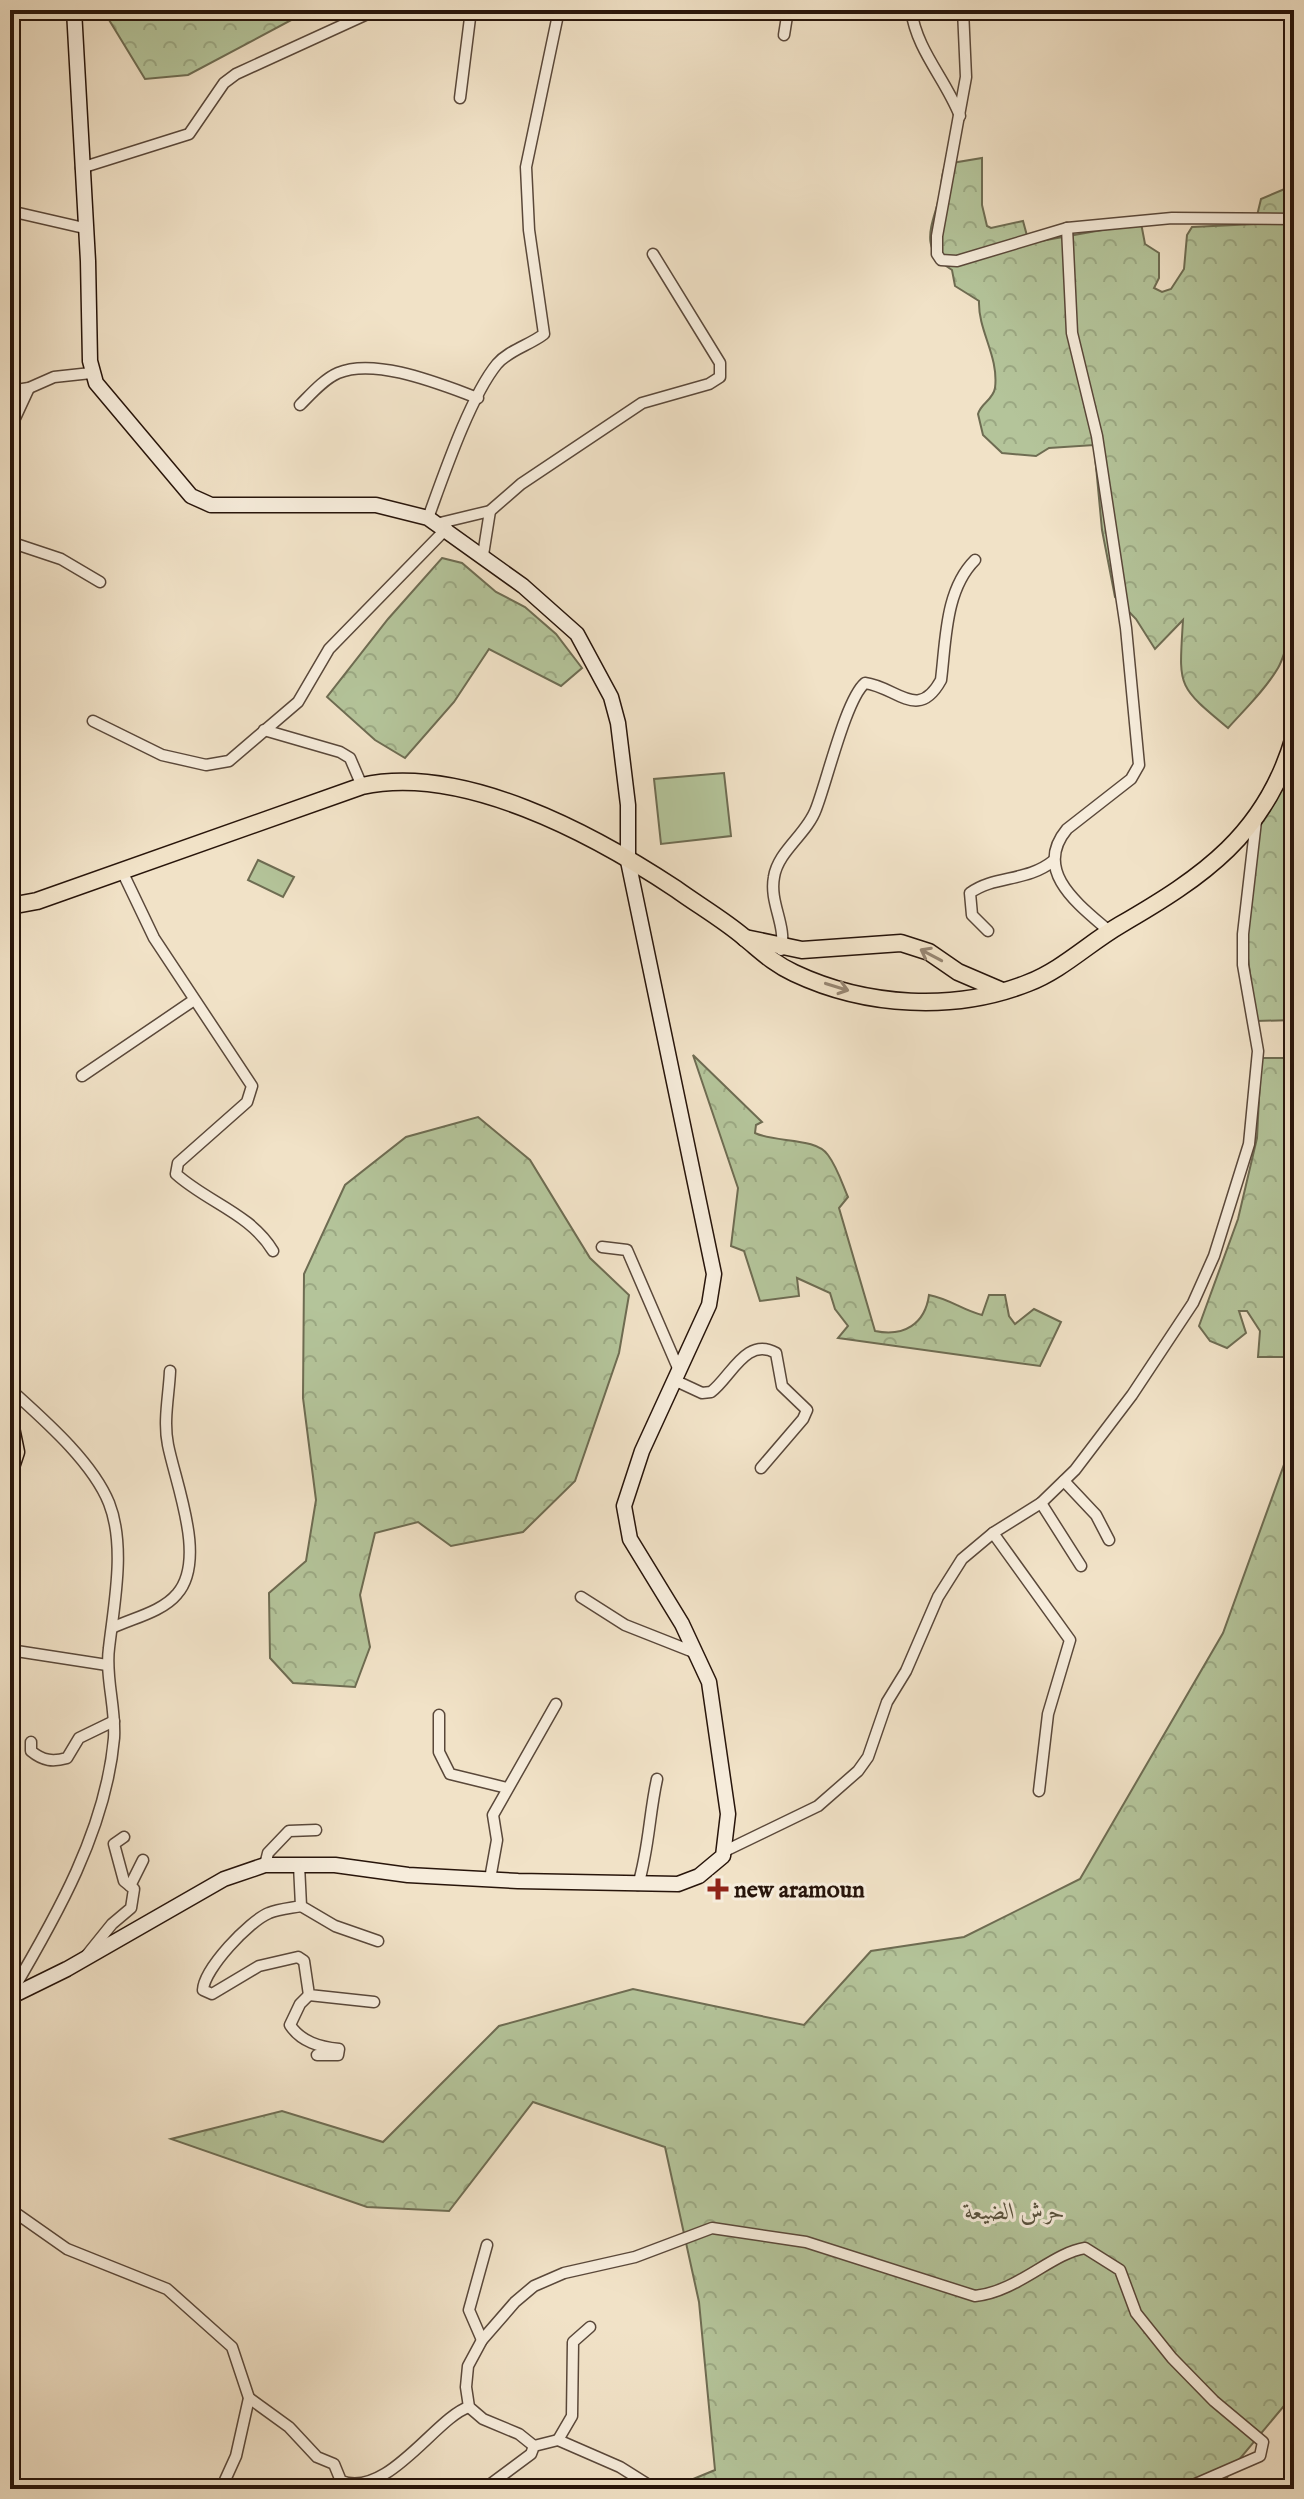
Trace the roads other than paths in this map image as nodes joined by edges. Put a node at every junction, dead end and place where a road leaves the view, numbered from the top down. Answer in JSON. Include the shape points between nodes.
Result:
{"nodes":[{"id":1,"x":74,"y":10,"type":"edge"},
{"id":2,"x":376,"y":10,"type":"edge"},
{"id":3,"x":471,"y":10,"type":"edge"},
{"id":4,"x":559,"y":10,"type":"edge"},
{"id":5,"x":788,"y":10,"type":"edge"},
{"id":6,"x":911,"y":10,"type":"edge"},
{"id":7,"x":963,"y":10,"type":"edge"},
{"id":8,"x":784,"y":35,"type":"dead end"},
{"id":9,"x":460,"y":98,"type":"dead end"},
{"id":10,"x":961,"y":118,"type":"junction"},
{"id":11,"x":81,"y":168,"type":"junction"},
{"id":12,"x":10,"y":211,"type":"edge"},
{"id":13,"x":1294,"y":219,"type":"edge"},
{"id":14,"x":84,"y":228,"type":"junction"},
{"id":15,"x":1067,"y":228,"type":"junction"},
{"id":16,"x":653,"y":254,"type":"dead end"},
{"id":17,"x":91,"y":373,"type":"junction"},
{"id":18,"x":29,"y":388,"type":"junction"},
{"id":19,"x":10,"y":391,"type":"edge"},
{"id":20,"x":478,"y":398,"type":"junction"},
{"id":21,"x":300,"y":405,"type":"dead end"},
{"id":22,"x":10,"y":429,"type":"edge"},
{"id":23,"x":490,"y":511,"type":"junction"},
{"id":24,"x":438,"y":523,"type":"junction"},
{"id":25,"x":10,"y":542,"type":"edge"},
{"id":26,"x":483,"y":555,"type":"junction"},
{"id":27,"x":975,"y":560,"type":"dead end"},
{"id":28,"x":100,"y":582,"type":"dead end"},
{"id":29,"x":93,"y":721,"type":"dead end"},
{"id":30,"x":264,"y":730,"type":"junction"},
{"id":31,"x":1294,"y":737,"type":"edge"},
{"id":32,"x":362,"y":786,"type":"junction"},
{"id":33,"x":1256,"y":821,"type":"junction"},
{"id":34,"x":628,"y":861,"type":"junction"},
{"id":35,"x":1053,"y":861,"type":"junction"},
{"id":36,"x":121,"y":869,"type":"junction"},
{"id":37,"x":10,"y":906,"type":"edge"},
{"id":38,"x":988,"y":931,"type":"dead end"},
{"id":39,"x":1109,"y":931,"type":"junction"},
{"id":40,"x":745,"y":938,"type":"junction"},
{"id":41,"x":783,"y":946,"type":"junction"},
{"id":42,"x":802,"y":950,"type":"junction"},
{"id":43,"x":776,"y":963,"type":"junction"},
{"id":44,"x":795,"y":973,"type":"junction"},
{"id":45,"x":1000,"y":990,"type":"junction"},
{"id":46,"x":194,"y":1000,"type":"junction"},
{"id":47,"x":82,"y":1076,"type":"dead end"},
{"id":48,"x":602,"y":1247,"type":"dead end"},
{"id":49,"x":273,"y":1251,"type":"dead end"},
{"id":50,"x":170,"y":1371,"type":"dead end"},
{"id":51,"x":676,"y":1374,"type":"junction"},
{"id":52,"x":10,"y":1389,"type":"edge"},
{"id":53,"x":10,"y":1423,"type":"edge"},
{"id":54,"x":761,"y":1468,"type":"dead end"},
{"id":55,"x":10,"y":1470,"type":"edge"},
{"id":56,"x":1064,"y":1481,"type":"junction"},
{"id":57,"x":1041,"y":1503,"type":"junction"},
{"id":58,"x":993,"y":1533,"type":"junction"},
{"id":59,"x":1109,"y":1540,"type":"dead end"},
{"id":60,"x":1081,"y":1566,"type":"dead end"},
{"id":61,"x":581,"y":1597,"type":"dead end"},
{"id":62,"x":112,"y":1628,"type":"junction"},
{"id":63,"x":10,"y":1650,"type":"edge"},
{"id":64,"x":696,"y":1653,"type":"junction"},
{"id":65,"x":107,"y":1665,"type":"junction"},
{"id":66,"x":556,"y":1704,"type":"dead end"},
{"id":67,"x":439,"y":1715,"type":"dead end"},
{"id":68,"x":114,"y":1721,"type":"junction"},
{"id":69,"x":31,"y":1742,"type":"dead end"},
{"id":70,"x":657,"y":1779,"type":"dead end"},
{"id":71,"x":507,"y":1788,"type":"junction"},
{"id":72,"x":1039,"y":1791,"type":"dead end"},
{"id":73,"x":316,"y":1830,"type":"dead end"},
{"id":74,"x":124,"y":1837,"type":"dead end"},
{"id":75,"x":725,"y":1851,"type":"junction"},
{"id":76,"x":143,"y":1860,"type":"dead end"},
{"id":77,"x":265,"y":1865,"type":"junction"},
{"id":78,"x":299,"y":1865,"type":"junction"},
{"id":79,"x":490,"y":1879,"type":"junction"},
{"id":80,"x":638,"y":1885,"type":"junction"},
{"id":81,"x":130,"y":1886,"type":"junction"},
{"id":82,"x":301,"y":1906,"type":"junction"},
{"id":83,"x":378,"y":1941,"type":"dead end"},
{"id":84,"x":83,"y":1960,"type":"junction"},
{"id":85,"x":309,"y":1995,"type":"junction"},
{"id":86,"x":10,"y":1996,"type":"edge"},
{"id":87,"x":374,"y":2002,"type":"dead end"},
{"id":88,"x":317,"y":2055,"type":"dead end"},
{"id":89,"x":10,"y":2209,"type":"edge"},
{"id":90,"x":487,"y":2245,"type":"dead end"},
{"id":91,"x":590,"y":2327,"type":"dead end"},
{"id":92,"x":482,"y":2340,"type":"junction"},
{"id":93,"x":249,"y":2398,"type":"junction"},
{"id":94,"x":469,"y":2407,"type":"junction"},
{"id":95,"x":10,"y":2435,"type":"edge"},
{"id":96,"x":558,"y":2440,"type":"junction"},
{"id":97,"x":534,"y":2446,"type":"junction"},
{"id":98,"x":10,"y":2486,"type":"edge"},
{"id":99,"x":363,"y":2487,"type":"edge"},
{"id":100,"x":221,"y":2489,"type":"edge"},
{"id":101,"x":484,"y":2489,"type":"edge"},
{"id":102,"x":655,"y":2489,"type":"edge"},
{"id":103,"x":1184,"y":2489,"type":"edge"}],
"edges":[{"from":1,"to":11,"type":"street"},
{"from":2,"to":11,"type":"street","via":[[236,74],[189,134]]},
{"from":3,"to":9,"type":"street"},
{"from":4,"to":20,"type":"street","via":[[526,167],[544,334],[496,365]]},
{"from":5,"to":8,"type":"street"},
{"from":6,"to":10,"type":"street","via":[[916,38]]},
{"from":7,"to":10,"type":"street","via":[[968,50]]},
{"from":10,"to":15,"type":"street","via":[[937,236],[941,260],[957,261]]},
{"from":11,"to":14,"type":"street"},
{"from":12,"to":14,"type":"street"},
{"from":13,"to":15,"type":"street","via":[[1172,218]]},
{"from":14,"to":17,"type":"street"},
{"from":15,"to":35,"type":"street","via":[[1072,333],[1097,436],[1126,628],[1139,765],[1131,779],[1067,829]]},
{"from":16,"to":23,"type":"street","via":[[720,363],[720,377],[632,408]]},
{"from":17,"to":18,"type":"street","via":[[54,377]]},
{"from":17,"to":24,"type":"street","via":[[201,502],[356,503],[394,508]]},
{"from":18,"to":19,"type":"street"},
{"from":18,"to":22,"type":"street"},
{"from":20,"to":21,"type":"street","via":[[432,381],[352,369],[336,374]]},
{"from":20,"to":24,"type":"street","via":[[445,469]]},
{"from":23,"to":24,"type":"street"},
{"from":23,"to":26,"type":"street"},
{"from":24,"to":26,"type":"street"},
{"from":24,"to":30,"type":"street","via":[[329,649],[298,702]]},
{"from":25,"to":28,"type":"street","via":[[61,559]]},
{"from":26,"to":34,"type":"street","via":[[570,626],[601,673],[625,770]]},
{"from":27,"to":41,"type":"street","via":[[956,589],[941,680],[934,692],[916,701],[865,683],[851,701],[814,814],[774,874],[772,895]]},
{"from":29,"to":30,"type":"street","via":[[162,755],[206,765],[229,761]]},
{"from":30,"to":32,"type":"street","via":[[340,752],[350,758]]},
{"from":31,"to":33,"type":"main road","via":[[1275,792]]},
{"from":32,"to":34,"type":"main road","via":[[404,780],[480,795],[518,806]]},
{"from":32,"to":36,"type":"main road"},
{"from":33,"to":39,"type":"main road","via":[[1231,849],[1175,893]]},
{"from":33,"to":56,"type":"street","via":[[1243,965],[1258,1051],[1243,1166],[1193,1303],[1132,1395]]},
{"from":34,"to":40,"type":"main road"},
{"from":34,"to":51,"type":"street","via":[[714,1274],[709,1305]]},
{"from":35,"to":38,"type":"street","via":[[1036,873],[970,893],[972,915]]},
{"from":35,"to":39,"type":"street","via":[[1061,885]]},
{"from":36,"to":37,"type":"main road"},
{"from":36,"to":46,"type":"street","via":[[154,938]]},
{"from":39,"to":45,"type":"main road","via":[[1041,978]]},
{"from":40,"to":41,"type":"main road"},
{"from":40,"to":43,"type":"main road"},
{"from":41,"to":42,"type":"main road"},
{"from":41,"to":43,"type":"street"},
{"from":42,"to":44,"type":"main road"},
{"from":45,"to":42,"type":"main road","one_way":true,"via":[[901,943]]},
{"from":43,"to":44,"type":"main road"},
{"from":44,"to":45,"type":"main road","one_way":true,"via":[[858,994],[924,1002],[978,998]]},
{"from":46,"to":47,"type":"street"},
{"from":46,"to":49,"type":"street","via":[[253,1093],[178,1163],[176,1174],[246,1221]]},
{"from":48,"to":51,"type":"street","via":[[627,1250],[634,1260]]},
{"from":50,"to":62,"type":"street","via":[[168,1444],[187,1521],[189,1570],[168,1604]]},
{"from":51,"to":54,"type":"street","via":[[702,1393],[711,1392],[751,1350],[776,1353],[782,1386],[807,1410]]},
{"from":51,"to":64,"type":"street","via":[[624,1506],[630,1539]]},
{"from":52,"to":62,"type":"street","via":[[75,1455],[110,1505],[116,1552]]},
{"from":53,"to":55,"type":"main road","via":[[16,1452]]},
{"from":56,"to":57,"type":"street"},
{"from":56,"to":59,"type":"street","via":[[1096,1515]]},
{"from":57,"to":58,"type":"street"},
{"from":57,"to":60,"type":"street"},
{"from":58,"to":72,"type":"street","via":[[1070,1640],[1048,1714]]},
{"from":58,"to":75,"type":"street","via":[[962,1559],[938,1597],[858,1771],[818,1806]]},
{"from":61,"to":64,"type":"street","via":[[625,1625]]},
{"from":62,"to":65,"type":"street"},
{"from":63,"to":65,"type":"street"},
{"from":64,"to":75,"type":"street","via":[[709,1682],[720,1740],[728,1814]]},
{"from":65,"to":68,"type":"street"},
{"from":66,"to":71,"type":"street"},
{"from":67,"to":71,"type":"street","via":[[439,1752],[450,1774]]},
{"from":68,"to":69,"type":"street","via":[[79,1738],[67,1758],[55,1762],[31,1751]]},
{"from":68,"to":86,"type":"street","via":[[103,1790],[78,1867]]},
{"from":70,"to":80,"type":"street"},
{"from":71,"to":79,"type":"street","via":[[493,1815],[497,1840]]},
{"from":73,"to":77,"type":"street","via":[[289,1831],[268,1853]]},
{"from":74,"to":81,"type":"street","via":[[114,1844],[117,1864]]},
{"from":75,"to":80,"type":"street","via":[[699,1876],[678,1884]]},
{"from":76,"to":81,"type":"street"},
{"from":77,"to":78,"type":"street"},
{"from":77,"to":84,"type":"street","via":[[224,1879]]},
{"from":78,"to":79,"type":"street"},
{"from":78,"to":82,"type":"street"},
{"from":79,"to":80,"type":"street"},
{"from":81,"to":84,"type":"street","via":[[131,1908]]},
{"from":82,"to":83,"type":"street","via":[[335,1926]]},
{"from":82,"to":85,"type":"street","via":[[270,1912],[248,1926],[207,1976],[203,1990],[212,1994],[259,1966],[298,1957],[304,1961]]},
{"from":84,"to":86,"type":"street"},
{"from":85,"to":87,"type":"street"},
{"from":85,"to":88,"type":"street","via":[[290,2025],[312,2044],[339,2049],[338,2055]]},
{"from":89,"to":93,"type":"street","via":[[67,2249],[167,2289],[232,2347]]},
{"from":90,"to":92,"type":"street","via":[[469,2310]]},
{"from":91,"to":96,"type":"street","via":[[573,2342],[572,2416]]},
{"from":92,"to":94,"type":"street","via":[[468,2366]]},
{"from":92,"to":103,"type":"street","via":[[534,2286],[712,2228],[806,2242],[975,2296],[1020,2281],[1085,2248],[1120,2270],[1136,2313],[1172,2358],[1263,2442],[1260,2456]]},
{"from":93,"to":99,"type":"street","via":[[289,2427],[317,2457],[334,2464],[341,2481]]},
{"from":93,"to":100,"type":"street","via":[[236,2456]]},
{"from":94,"to":97,"type":"street"},
{"from":94,"to":99,"type":"street","via":[[451,2417],[404,2466]]},
{"from":95,"to":98,"type":"street"},
{"from":96,"to":97,"type":"street"},
{"from":96,"to":102,"type":"street"},
{"from":97,"to":101,"type":"street","via":[[531,2454]]}]}
